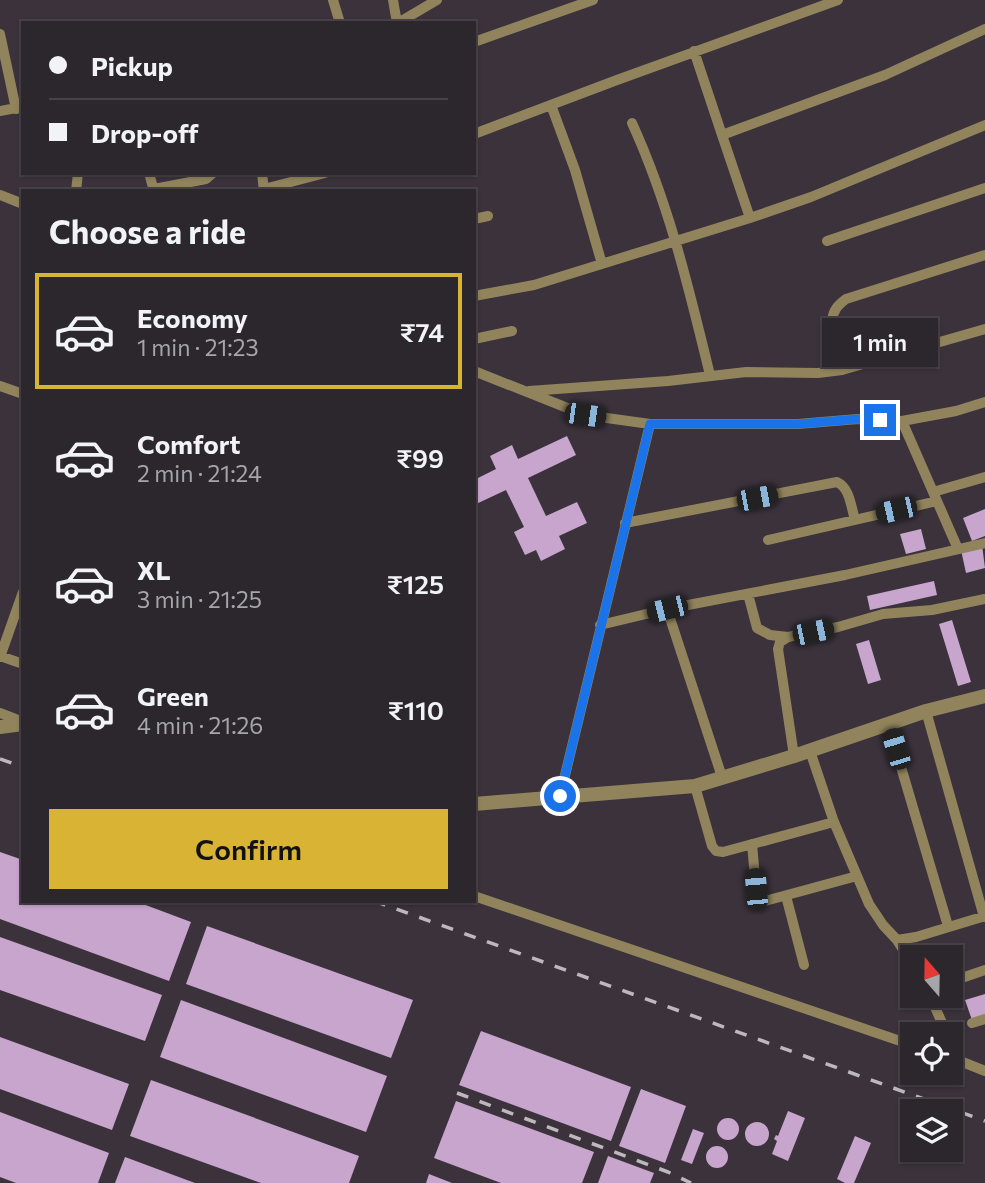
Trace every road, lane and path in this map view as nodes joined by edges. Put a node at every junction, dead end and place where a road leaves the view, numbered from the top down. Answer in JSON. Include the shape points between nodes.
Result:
{"nodes":[{"id":1,"x":333,"y":0,"type":"edge"},
{"id":2,"x":393,"y":0,"type":"edge"},
{"id":3,"x":437,"y":0,"type":"edge"},
{"id":4,"x":593,"y":0,"type":"edge"},
{"id":5,"x":838,"y":0,"type":"edge"},
{"id":6,"x":339,"y":21,"type":"edge"},
{"id":7,"x":398,"y":21,"type":"edge"},
{"id":8,"x":401,"y":21,"type":"edge"},
{"id":9,"x":985,"y":29,"type":"edge"},
{"id":10,"x":0,"y":34,"type":"edge"},
{"id":11,"x":476,"y":41,"type":"edge"},
{"id":12,"x":694,"y":51,"type":"junction"},
{"id":13,"x":551,"y":105,"type":"junction"},
{"id":14,"x":19,"y":108,"type":"edge"},
{"id":15,"x":0,"y":111,"type":"edge"},
{"id":16,"x":632,"y":123,"type":"dead end"},
{"id":17,"x":985,"y":125,"type":"edge"},
{"id":18,"x":476,"y":133,"type":"edge"},
{"id":19,"x":722,"y":135,"type":"junction"},
{"id":20,"x":211,"y":175,"type":"edge"},
{"id":21,"x":318,"y":175,"type":"edge"},
{"id":22,"x":985,"y":188,"type":"edge"},
{"id":23,"x":159,"y":189,"type":"edge"},
{"id":24,"x":268,"y":189,"type":"edge"},
{"id":25,"x":0,"y":195,"type":"edge"},
{"id":26,"x":21,"y":203,"type":"edge"},
{"id":27,"x":488,"y":216,"type":"dead end"},
{"id":28,"x":750,"y":218,"type":"junction"},
{"id":29,"x":476,"y":219,"type":"edge"},
{"id":30,"x":677,"y":240,"type":"junction"},
{"id":31,"x":827,"y":241,"type":"dead end"},
{"id":32,"x":985,"y":255,"type":"edge"},
{"id":33,"x":602,"y":264,"type":"junction"},
{"id":34,"x":476,"y":296,"type":"edge"},
{"id":35,"x":985,"y":330,"type":"edge"},
{"id":36,"x":513,"y":331,"type":"dead end"},
{"id":37,"x":476,"y":339,"type":"edge"},
{"id":38,"x":842,"y":370,"type":"junction"},
{"id":39,"x":476,"y":372,"type":"edge"},
{"id":40,"x":710,"y":374,"type":"junction"},
{"id":41,"x":0,"y":386,"type":"edge"},
{"id":42,"x":526,"y":391,"type":"junction"},
{"id":43,"x":21,"y":393,"type":"edge"},
{"id":44,"x":985,"y":402,"type":"edge"},
{"id":45,"x":902,"y":421,"type":"junction"},
{"id":46,"x":650,"y":424,"type":"junction"},
{"id":47,"x":985,"y":477,"type":"edge"},
{"id":48,"x":935,"y":496,"type":"junction"},
{"id":49,"x":855,"y":520,"type":"junction"},
{"id":50,"x":625,"y":523,"type":"junction"},
{"id":51,"x":768,"y":540,"type":"dead end"},
{"id":52,"x":985,"y":545,"type":"edge"},
{"id":53,"x":958,"y":549,"type":"junction"},
{"id":54,"x":748,"y":594,"type":"junction"},
{"id":55,"x":21,"y":598,"type":"edge"},
{"id":56,"x":985,"y":599,"type":"edge"},
{"id":57,"x":667,"y":609,"type":"junction"},
{"id":58,"x":600,"y":625,"type":"junction"},
{"id":59,"x":788,"y":637,"type":"junction"},
{"id":60,"x":0,"y":656,"type":"edge"},
{"id":61,"x":21,"y":663,"type":"edge"},
{"id":62,"x":985,"y":696,"type":"edge"},
{"id":63,"x":926,"y":711,"type":"junction"},
{"id":64,"x":0,"y":713,"type":"edge"},
{"id":65,"x":21,"y":722,"type":"edge"},
{"id":66,"x":21,"y":723,"type":"edge"},
{"id":67,"x":888,"y":723,"type":"junction"},
{"id":68,"x":0,"y":727,"type":"edge"},
{"id":69,"x":810,"y":751,"type":"junction"},
{"id":70,"x":794,"y":756,"type":"junction"},
{"id":71,"x":722,"y":777,"type":"junction"},
{"id":72,"x":695,"y":786,"type":"junction"},
{"id":73,"x":560,"y":796,"type":"junction"},
{"id":74,"x":476,"y":804,"type":"edge"},
{"id":75,"x":834,"y":822,"type":"junction"},
{"id":76,"x":752,"y":845,"type":"junction"},
{"id":77,"x":857,"y":876,"type":"junction"},
{"id":78,"x":786,"y":896,"type":"junction"},
{"id":79,"x":476,"y":897,"type":"edge"},
{"id":80,"x":984,"y":916,"type":"edge"},
{"id":81,"x":948,"y":926,"type":"junction"},
{"id":82,"x":897,"y":940,"type":"junction"},
{"id":83,"x":900,"y":945,"type":"edge"},
{"id":84,"x":804,"y":965,"type":"dead end"},
{"id":85,"x":985,"y":970,"type":"edge"},
{"id":86,"x":963,"y":978,"type":"edge"},
{"id":87,"x":985,"y":1020,"type":"edge"},
{"id":88,"x":972,"y":1023,"type":"dead end"},
{"id":89,"x":900,"y":1041,"type":"edge"},
{"id":90,"x":963,"y":1062,"type":"edge"},
{"id":91,"x":985,"y":1071,"type":"edge"}],
"edges":[{"from":1,"to":6,"type":"street"},
{"from":2,"to":7,"type":"street"},
{"from":3,"to":8,"type":"street"},
{"from":4,"to":11,"type":"street"},
{"from":5,"to":12,"type":"street"},
{"from":9,"to":19,"type":"street","via":[[885,75]]},
{"from":10,"to":14,"type":"street"},
{"from":12,"to":13,"type":"street"},
{"from":12,"to":19,"type":"street"},
{"from":13,"to":18,"type":"street"},
{"from":13,"to":33,"type":"street"},
{"from":14,"to":15,"type":"street"},
{"from":16,"to":30,"type":"street"},
{"from":17,"to":28,"type":"street"},
{"from":19,"to":28,"type":"street"},
{"from":20,"to":23,"type":"street"},
{"from":21,"to":24,"type":"street"},
{"from":22,"to":31,"type":"street"},
{"from":25,"to":26,"type":"street"},
{"from":27,"to":29,"type":"street"},
{"from":28,"to":30,"type":"street"},
{"from":30,"to":33,"type":"street"},
{"from":30,"to":40,"type":"street"},
{"from":32,"to":38,"type":"street","via":[[838,305],[832,321]]},
{"from":33,"to":34,"type":"street","via":[[534,285]]},
{"from":35,"to":38,"type":"street"},
{"from":36,"to":37,"type":"street"},
{"from":38,"to":40,"type":"street"},
{"from":39,"to":42,"type":"street"},
{"from":40,"to":42,"type":"street"},
{"from":41,"to":43,"type":"street"},
{"from":42,"to":46,"type":"street","via":[[585,415]]},
{"from":44,"to":45,"type":"street"},
{"from":45,"to":46,"type":"street"},
{"from":45,"to":48,"type":"street"},
{"from":46,"to":50,"type":"street"},
{"from":47,"to":48,"type":"street"},
{"from":48,"to":49,"type":"street"},
{"from":48,"to":53,"type":"street"},
{"from":49,"to":50,"type":"street","via":[[846,489],[837,482]]},
{"from":49,"to":51,"type":"street"},
{"from":50,"to":58,"type":"street"},
{"from":52,"to":53,"type":"street"},
{"from":53,"to":54,"type":"street"},
{"from":54,"to":57,"type":"street"},
{"from":54,"to":59,"type":"street","via":[[757,628]]},
{"from":55,"to":60,"type":"street"},
{"from":56,"to":59,"type":"street","via":[[883,614]]},
{"from":57,"to":58,"type":"street"},
{"from":57,"to":71,"type":"street"},
{"from":58,"to":73,"type":"street"},
{"from":59,"to":70,"type":"street","via":[[778,649]]},
{"from":60,"to":61,"type":"street"},
{"from":62,"to":63,"type":"street"},
{"from":63,"to":67,"type":"street"},
{"from":63,"to":80,"type":"street"},
{"from":64,"to":65,"type":"street"},
{"from":66,"to":68,"type":"street"},
{"from":67,"to":69,"type":"street"},
{"from":67,"to":81,"type":"street"},
{"from":69,"to":70,"type":"street"},
{"from":69,"to":75,"type":"street"},
{"from":70,"to":71,"type":"street"},
{"from":71,"to":72,"type":"street"},
{"from":72,"to":73,"type":"street"},
{"from":72,"to":76,"type":"street","via":[[716,851]]},
{"from":73,"to":74,"type":"street"},
{"from":75,"to":76,"type":"street"},
{"from":75,"to":77,"type":"street"},
{"from":76,"to":78,"type":"street","via":[[760,900]]},
{"from":77,"to":78,"type":"street"},
{"from":77,"to":82,"type":"street","via":[[869,904]]},
{"from":78,"to":84,"type":"street"},
{"from":79,"to":89,"type":"street"},
{"from":80,"to":81,"type":"street"},
{"from":81,"to":82,"type":"street"},
{"from":82,"to":83,"type":"street"},
{"from":85,"to":86,"type":"street"},
{"from":87,"to":88,"type":"street"},
{"from":90,"to":91,"type":"street"}]}
